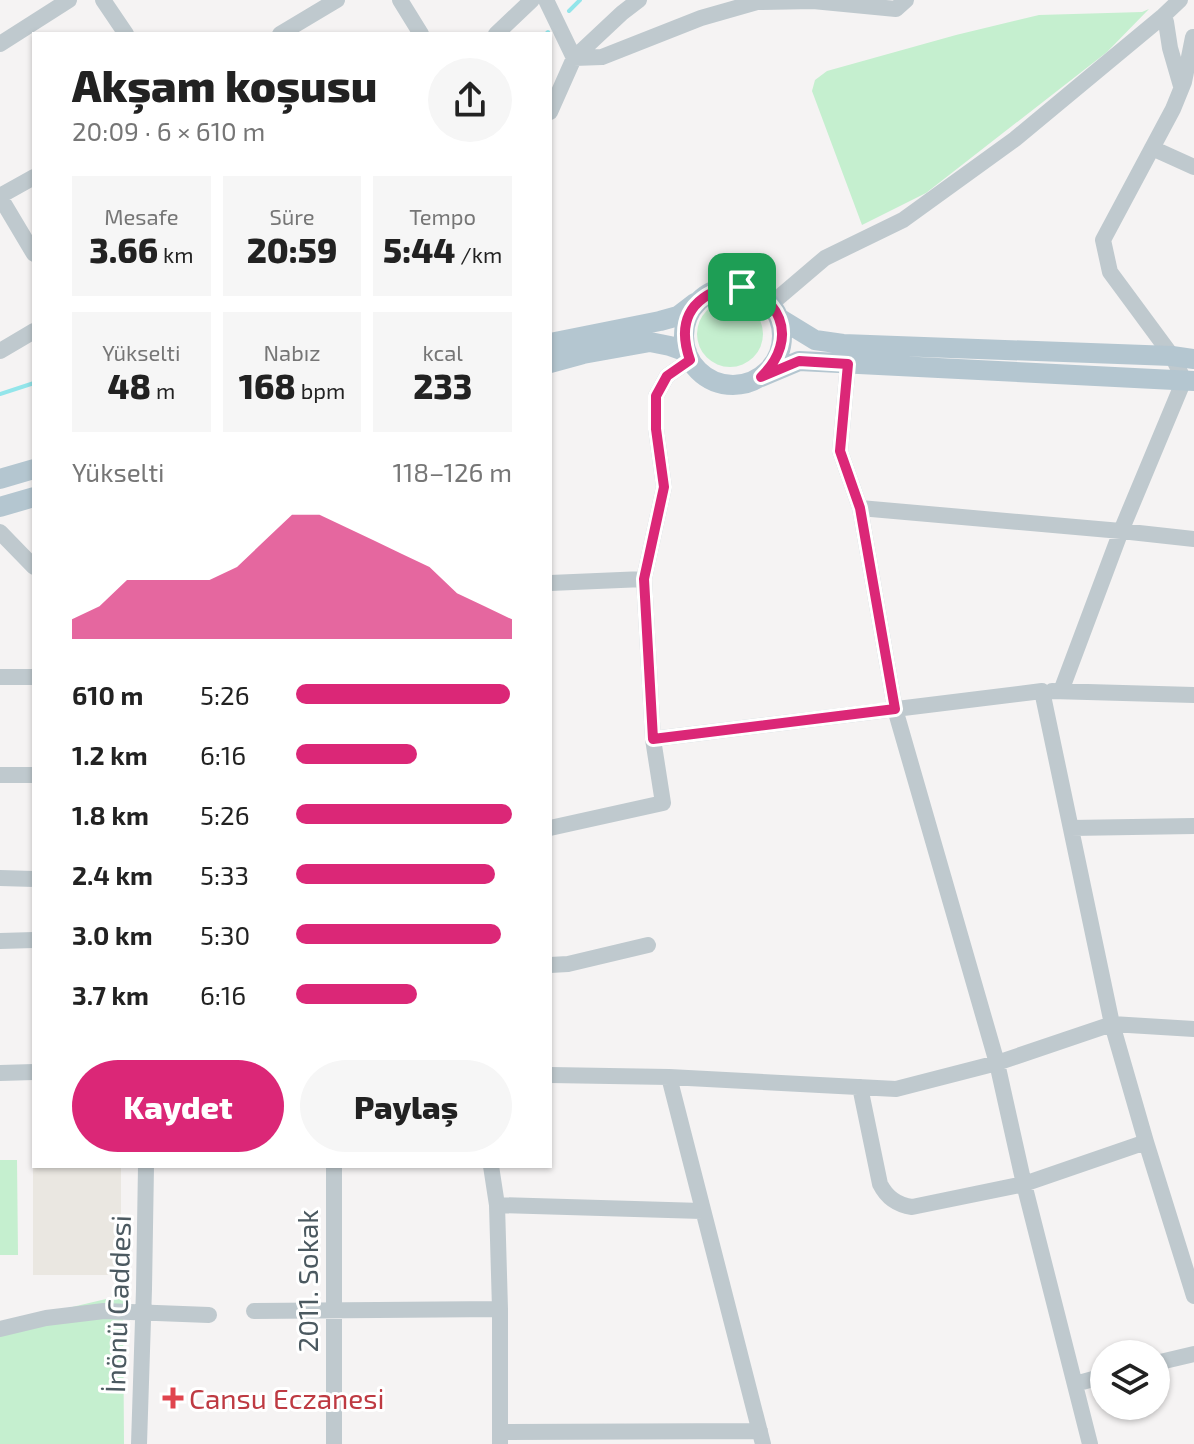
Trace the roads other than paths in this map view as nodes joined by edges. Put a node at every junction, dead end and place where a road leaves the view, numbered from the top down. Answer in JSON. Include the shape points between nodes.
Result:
{"nodes":[{"id":1,"x":69,"y":0,"type":"edge"},
{"id":2,"x":103,"y":0,"type":"edge"},
{"id":3,"x":337,"y":0,"type":"edge"},
{"id":4,"x":400,"y":0,"type":"edge"},
{"id":5,"x":532,"y":0,"type":"edge"},
{"id":6,"x":546,"y":0,"type":"edge"},
{"id":7,"x":639,"y":0,"type":"edge"},
{"id":8,"x":906,"y":0,"type":"edge"},
{"id":9,"x":1161,"y":0,"type":"edge"},
{"id":10,"x":1180,"y":0,"type":"edge"},
{"id":11,"x":769,"y":1,"type":"edge"},
{"id":12,"x":1164,"y":20,"type":"junction"},
{"id":13,"x":125,"y":32,"type":"edge"},
{"id":14,"x":283,"y":32,"type":"edge"},
{"id":15,"x":420,"y":32,"type":"edge"},
{"id":16,"x":498,"y":32,"type":"edge"},
{"id":17,"x":1193,"y":37,"type":"edge"},
{"id":18,"x":0,"y":44,"type":"edge"},
{"id":19,"x":574,"y":58,"type":"junction"},
{"id":20,"x":1182,"y":89,"type":"junction"},
{"id":21,"x":552,"y":108,"type":"edge"},
{"id":22,"x":1152,"y":148,"type":"junction"},
{"id":23,"x":1194,"y":167,"type":"edge"},
{"id":24,"x":32,"y":178,"type":"edge"},
{"id":25,"x":0,"y":196,"type":"edge"},
{"id":26,"x":32,"y":251,"type":"edge"},
{"id":27,"x":698,"y":301,"type":"junction"},
{"id":28,"x":775,"y":311,"type":"junction"},
{"id":29,"x":32,"y":332,"type":"edge"},
{"id":30,"x":552,"y":343,"type":"edge"},
{"id":31,"x":0,"y":351,"type":"edge"},
{"id":32,"x":689,"y":356,"type":"junction"},
{"id":33,"x":1172,"y":356,"type":"junction"},
{"id":34,"x":1194,"y":359,"type":"edge"},
{"id":35,"x":552,"y":362,"type":"edge"},
{"id":36,"x":848,"y":364,"type":"junction"},
{"id":37,"x":761,"y":377,"type":"junction"},
{"id":38,"x":1189,"y":380,"type":"edge"},
{"id":39,"x":32,"y":470,"type":"edge"},
{"id":40,"x":0,"y":479,"type":"edge"},
{"id":41,"x":32,"y":498,"type":"edge"},
{"id":42,"x":0,"y":507,"type":"edge"},
{"id":43,"x":860,"y":508,"type":"junction"},
{"id":44,"x":1121,"y":531,"type":"junction"},
{"id":45,"x":0,"y":532,"type":"edge"},
{"id":46,"x":1194,"y":539,"type":"edge"},
{"id":47,"x":32,"y":565,"type":"edge"},
{"id":48,"x":644,"y":579,"type":"junction"},
{"id":49,"x":552,"y":583,"type":"edge"},
{"id":50,"x":0,"y":677,"type":"edge"},
{"id":51,"x":32,"y":677,"type":"edge"},
{"id":52,"x":1042,"y":691,"type":"junction"},
{"id":53,"x":1061,"y":691,"type":"junction"},
{"id":54,"x":1194,"y":695,"type":"edge"},
{"id":55,"x":895,"y":709,"type":"junction"},
{"id":56,"x":653,"y":739,"type":"junction"},
{"id":57,"x":0,"y":775,"type":"edge"},
{"id":58,"x":32,"y":775,"type":"edge"},
{"id":59,"x":1194,"y":826,"type":"edge"},
{"id":60,"x":552,"y":828,"type":"edge"},
{"id":61,"x":1071,"y":828,"type":"junction"},
{"id":62,"x":0,"y":878,"type":"edge"},
{"id":63,"x":32,"y":879,"type":"edge"},
{"id":64,"x":32,"y":940,"type":"edge"},
{"id":65,"x":0,"y":941,"type":"edge"},
{"id":66,"x":648,"y":945,"type":"dead end"},
{"id":67,"x":552,"y":965,"type":"edge"},
{"id":68,"x":1112,"y":1024,"type":"junction"},
{"id":69,"x":1194,"y":1029,"type":"edge"},
{"id":70,"x":997,"y":1063,"type":"junction"},
{"id":71,"x":32,"y":1072,"type":"edge"},
{"id":72,"x":0,"y":1073,"type":"edge"},
{"id":73,"x":552,"y":1075,"type":"edge"},
{"id":74,"x":669,"y":1077,"type":"junction"},
{"id":75,"x":860,"y":1087,"type":"junction"},
{"id":76,"x":1146,"y":1142,"type":"junction"},
{"id":77,"x":146,"y":1168,"type":"edge"},
{"id":78,"x":334,"y":1168,"type":"edge"},
{"id":79,"x":491,"y":1168,"type":"edge"},
{"id":80,"x":1024,"y":1184,"type":"junction"},
{"id":81,"x":497,"y":1205,"type":"junction"},
{"id":82,"x":702,"y":1211,"type":"junction"},
{"id":83,"x":1194,"y":1296,"type":"edge"},
{"id":84,"x":500,"y":1309,"type":"junction"},
{"id":85,"x":254,"y":1311,"type":"dead end"},
{"id":86,"x":333,"y":1311,"type":"junction"},
{"id":87,"x":144,"y":1314,"type":"junction"},
{"id":88,"x":209,"y":1315,"type":"dead end"},
{"id":89,"x":0,"y":1329,"type":"edge"},
{"id":90,"x":1194,"y":1354,"type":"edge"},
{"id":91,"x":1170,"y":1360,"type":"edge"},
{"id":92,"x":1090,"y":1380,"type":"edge"},
{"id":93,"x":1075,"y":1384,"type":"junction"},
{"id":94,"x":500,"y":1438,"type":"edge"},
{"id":95,"x":762,"y":1438,"type":"edge"},
{"id":96,"x":139,"y":1444,"type":"edge"},
{"id":97,"x":334,"y":1444,"type":"edge"},
{"id":98,"x":1090,"y":1444,"type":"edge"}],
"edges":[{"from":1,"to":18,"type":"street"},
{"from":2,"to":13,"type":"street"},
{"from":3,"to":14,"type":"street"},
{"from":4,"to":15,"type":"street"},
{"from":5,"to":16,"type":"street"},
{"from":6,"to":19,"type":"street"},
{"from":7,"to":19,"type":"street"},
{"from":8,"to":11,"type":"street","via":[[896,9]]},
{"from":9,"to":12,"type":"street"},
{"from":10,"to":12,"type":"street"},
{"from":11,"to":19,"type":"street","via":[[701,18],[602,57]]},
{"from":12,"to":17,"type":"street"},
{"from":12,"to":20,"type":"street"},
{"from":12,"to":28,"type":"street","via":[[903,220],[825,258]]},
{"from":17,"to":20,"type":"street"},
{"from":19,"to":21,"type":"street"},
{"from":20,"to":22,"type":"street"},
{"from":22,"to":23,"type":"street"},
{"from":22,"to":33,"type":"street","via":[[1103,240],[1110,272]]},
{"from":24,"to":25,"type":"street"},
{"from":25,"to":26,"type":"street"},
{"from":27,"to":28,"type":"main road","via":[[726,287],[742,287],[758,293]]},
{"from":27,"to":30,"type":"main road","via":[[678,316]]},
{"from":27,"to":32,"type":"main road","via":[[684,329]]},
{"from":28,"to":33,"type":"main road","via":[[815,340],[843,344]]},
{"from":28,"to":37,"type":"main road","via":[[782,334],[780,351]]},
{"from":29,"to":31,"type":"street"},
{"from":32,"to":35,"type":"main road","via":[[650,342]]},
{"from":32,"to":37,"type":"main road","via":[[700,373],[714,381],[729,385]]},
{"from":32,"to":48,"type":"street","via":[[667,376],[656,396],[664,487]]},
{"from":33,"to":34,"type":"main road"},
{"from":33,"to":38,"type":"street"},
{"from":36,"to":37,"type":"main road","via":[[799,361]]},
{"from":36,"to":38,"type":"main road"},
{"from":36,"to":43,"type":"street","via":[[840,451]]},
{"from":38,"to":44,"type":"street"},
{"from":39,"to":40,"type":"main road"},
{"from":41,"to":42,"type":"main road"},
{"from":43,"to":44,"type":"street"},
{"from":43,"to":55,"type":"street"},
{"from":44,"to":46,"type":"street"},
{"from":44,"to":53,"type":"street"},
{"from":45,"to":47,"type":"street"},
{"from":48,"to":49,"type":"street"},
{"from":48,"to":56,"type":"street"},
{"from":50,"to":51,"type":"street"},
{"from":52,"to":53,"type":"street"},
{"from":52,"to":55,"type":"street"},
{"from":52,"to":61,"type":"street"},
{"from":53,"to":54,"type":"street"},
{"from":55,"to":56,"type":"street"},
{"from":55,"to":70,"type":"street"},
{"from":56,"to":60,"type":"street","via":[[663,803]]},
{"from":57,"to":58,"type":"street"},
{"from":59,"to":61,"type":"street"},
{"from":61,"to":68,"type":"street"},
{"from":62,"to":63,"type":"street"},
{"from":64,"to":65,"type":"street"},
{"from":66,"to":67,"type":"street"},
{"from":68,"to":69,"type":"street"},
{"from":68,"to":70,"type":"street"},
{"from":68,"to":76,"type":"street"},
{"from":70,"to":75,"type":"street","via":[[896,1089]]},
{"from":70,"to":80,"type":"street"},
{"from":71,"to":72,"type":"street"},
{"from":73,"to":74,"type":"street"},
{"from":74,"to":75,"type":"street"},
{"from":74,"to":82,"type":"street"},
{"from":75,"to":80,"type":"street","via":[[880,1184],[898,1204],[912,1207]]},
{"from":76,"to":80,"type":"street"},
{"from":76,"to":83,"type":"street"},
{"from":77,"to":87,"type":"street","name":"İnönü Caddesi"},
{"from":78,"to":86,"type":"street","name":"2011. Sokak"},
{"from":79,"to":81,"type":"street"},
{"from":80,"to":93,"type":"street"},
{"from":81,"to":82,"type":"street"},
{"from":81,"to":84,"type":"street"},
{"from":82,"to":95,"type":"street"},
{"from":84,"to":86,"type":"street"},
{"from":84,"to":94,"type":"street"},
{"from":85,"to":86,"type":"street"},
{"from":86,"to":97,"type":"street","name":"2011. Sokak"},
{"from":87,"to":88,"type":"street"},
{"from":87,"to":89,"type":"street","via":[[104,1311]]},
{"from":87,"to":96,"type":"street","name":"İnönü Caddesi"},
{"from":90,"to":91,"type":"street"},
{"from":92,"to":93,"type":"street"},
{"from":93,"to":98,"type":"street"},
{"from":94,"to":95,"type":"street"}]}
